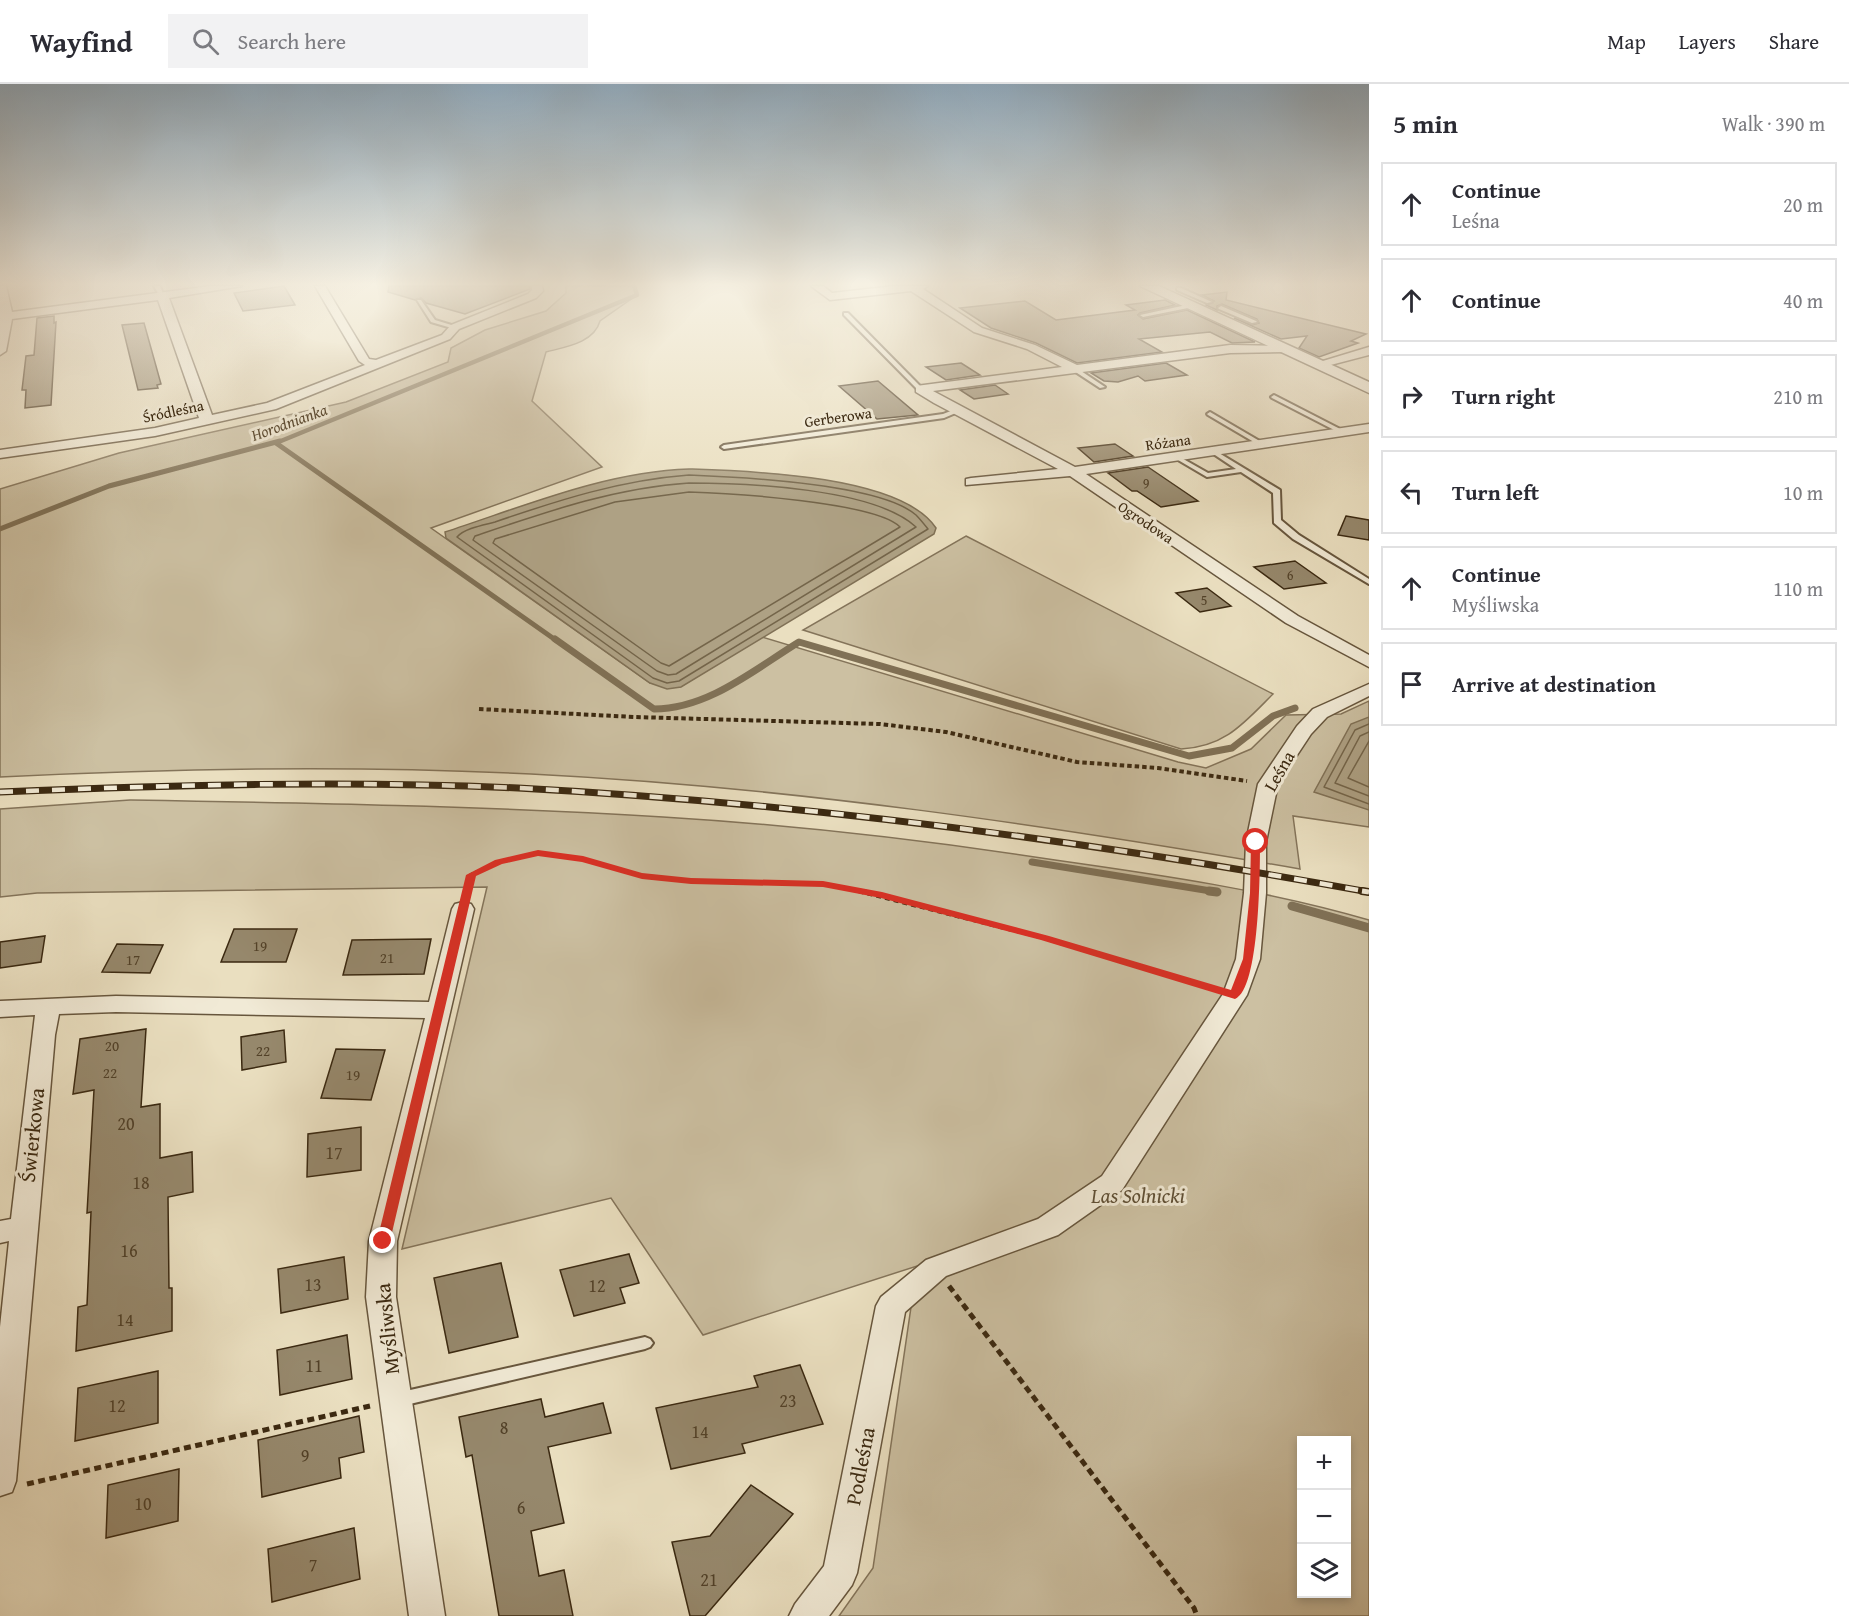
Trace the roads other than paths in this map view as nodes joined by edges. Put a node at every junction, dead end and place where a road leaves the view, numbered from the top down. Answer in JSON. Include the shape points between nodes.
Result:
{"nodes":[{"id":1,"x":185,"y":357,"type":"edge"},
{"id":2,"x":363,"y":357,"type":"edge"},
{"id":3,"x":393,"y":357,"type":"edge"},
{"id":4,"x":889,"y":357,"type":"edge"},
{"id":5,"x":1052,"y":357,"type":"edge"},
{"id":6,"x":1160,"y":357,"type":"edge"},
{"id":7,"x":1305,"y":357,"type":"edge"},
{"id":8,"x":1344,"y":357,"type":"edge"},
{"id":9,"x":376,"y":364,"type":"junction"},
{"id":10,"x":1319,"y":364,"type":"junction"},
{"id":11,"x":1073,"y":368,"type":"junction"},
{"id":12,"x":1102,"y":387,"type":"dead end"},
{"id":13,"x":1369,"y":388,"type":"edge"},
{"id":14,"x":920,"y":389,"type":"junction"},
{"id":15,"x":1274,"y":397,"type":"dead end"},
{"id":16,"x":956,"y":411,"type":"junction"},
{"id":17,"x":1210,"y":414,"type":"dead end"},
{"id":18,"x":207,"y":421,"type":"junction"},
{"id":19,"x":1369,"y":428,"type":"edge"},
{"id":20,"x":1342,"y":432,"type":"junction"},
{"id":21,"x":1261,"y":444,"type":"junction"},
{"id":22,"x":724,"y":447,"type":"dead end"},
{"id":23,"x":1214,"y":452,"type":"junction"},
{"id":24,"x":0,"y":454,"type":"edge"},
{"id":25,"x":1176,"y":457,"type":"junction"},
{"id":26,"x":1242,"y":470,"type":"junction"},
{"id":27,"x":1072,"y":472,"type":"junction"},
{"id":28,"x":971,"y":482,"type":"dead end"},
{"id":29,"x":1369,"y":582,"type":"edge"},
{"id":30,"x":1369,"y":662,"type":"edge"},
{"id":31,"x":1369,"y":689,"type":"edge"},
{"id":32,"x":463,"y":909,"type":"road end"},
{"id":33,"x":49,"y":1006,"type":"junction"},
{"id":34,"x":0,"y":1009,"type":"edge"},
{"id":35,"x":437,"y":1011,"type":"junction"},
{"id":36,"x":11,"y":1230,"type":"edge"},
{"id":37,"x":891,"y":1306,"type":"joint"},
{"id":38,"x":645,"y":1343,"type":"dead end"},
{"id":39,"x":395,"y":1400,"type":"junction"},
{"id":40,"x":9,"y":1483,"type":"edge"},
{"id":41,"x":427,"y":1616,"type":"edge"},
{"id":42,"x":807,"y":1616,"type":"edge"}],
"edges":[{"from":1,"to":18,"type":"street"},
{"from":2,"to":9,"type":"street"},
{"from":3,"to":9,"type":"street","name":"Śródleśna"},
{"from":4,"to":14,"type":"lane"},
{"from":5,"to":11,"type":"street"},
{"from":6,"to":11,"type":"street"},
{"from":7,"to":10,"type":"street"},
{"from":8,"to":10,"type":"street"},
{"from":9,"to":18,"type":"street","name":"Śródleśna","via":[[271,406]]},
{"from":10,"to":13,"type":"street"},
{"from":11,"to":12,"type":"lane"},
{"from":11,"to":14,"type":"street"},
{"from":14,"to":16,"type":"street","name":"Ogrodowa"},
{"from":15,"to":20,"type":"lane"},
{"from":16,"to":22,"type":"lane","name":"Gerberowa","via":[[944,416]]},
{"from":16,"to":27,"type":"street","name":"Ogrodowa"},
{"from":17,"to":21,"type":"lane"},
{"from":18,"to":24,"type":"street","name":"Śródleśna","via":[[104,441]]},
{"from":19,"to":20,"type":"street","name":"Różana"},
{"from":20,"to":21,"type":"street","name":"Różana"},
{"from":21,"to":23,"type":"street","name":"Różana"},
{"from":23,"to":25,"type":"street","name":"Różana"},
{"from":23,"to":26,"type":"lane"},
{"from":25,"to":26,"type":"lane","via":[[1207,475]]},
{"from":25,"to":27,"type":"street","name":"Różana"},
{"from":26,"to":29,"type":"lane","via":[[1277,492],[1277,521]]},
{"from":27,"to":28,"type":"street","name":"Różana"},
{"from":27,"to":30,"type":"street","name":"Ogrodowa","via":[[1290,620]]},
{"from":31,"to":37,"type":"street","name":"Leśna","via":[[1320,713],[1304,729],[1268,784],[1256,842],[1248,959],[1235,995],[1112,1183],[1048,1227],[936,1268]]},
{"from":32,"to":35,"type":"street","name":"Myśliwska"},
{"from":33,"to":34,"type":"street"},
{"from":33,"to":35,"type":"street"},
{"from":33,"to":36,"type":"street","name":"Świerkowa"},
{"from":35,"to":39,"type":"street","name":"Myśliwska","via":[[383,1241],[381,1297]]},
{"from":36,"to":40,"type":"street","name":"Świerkowa"},
{"from":37,"to":42,"type":"street","name":"Podleśna","via":[[840,1573]]},
{"from":38,"to":39,"type":"lane"},
{"from":39,"to":41,"type":"street","name":"Myśliwska"}]}
